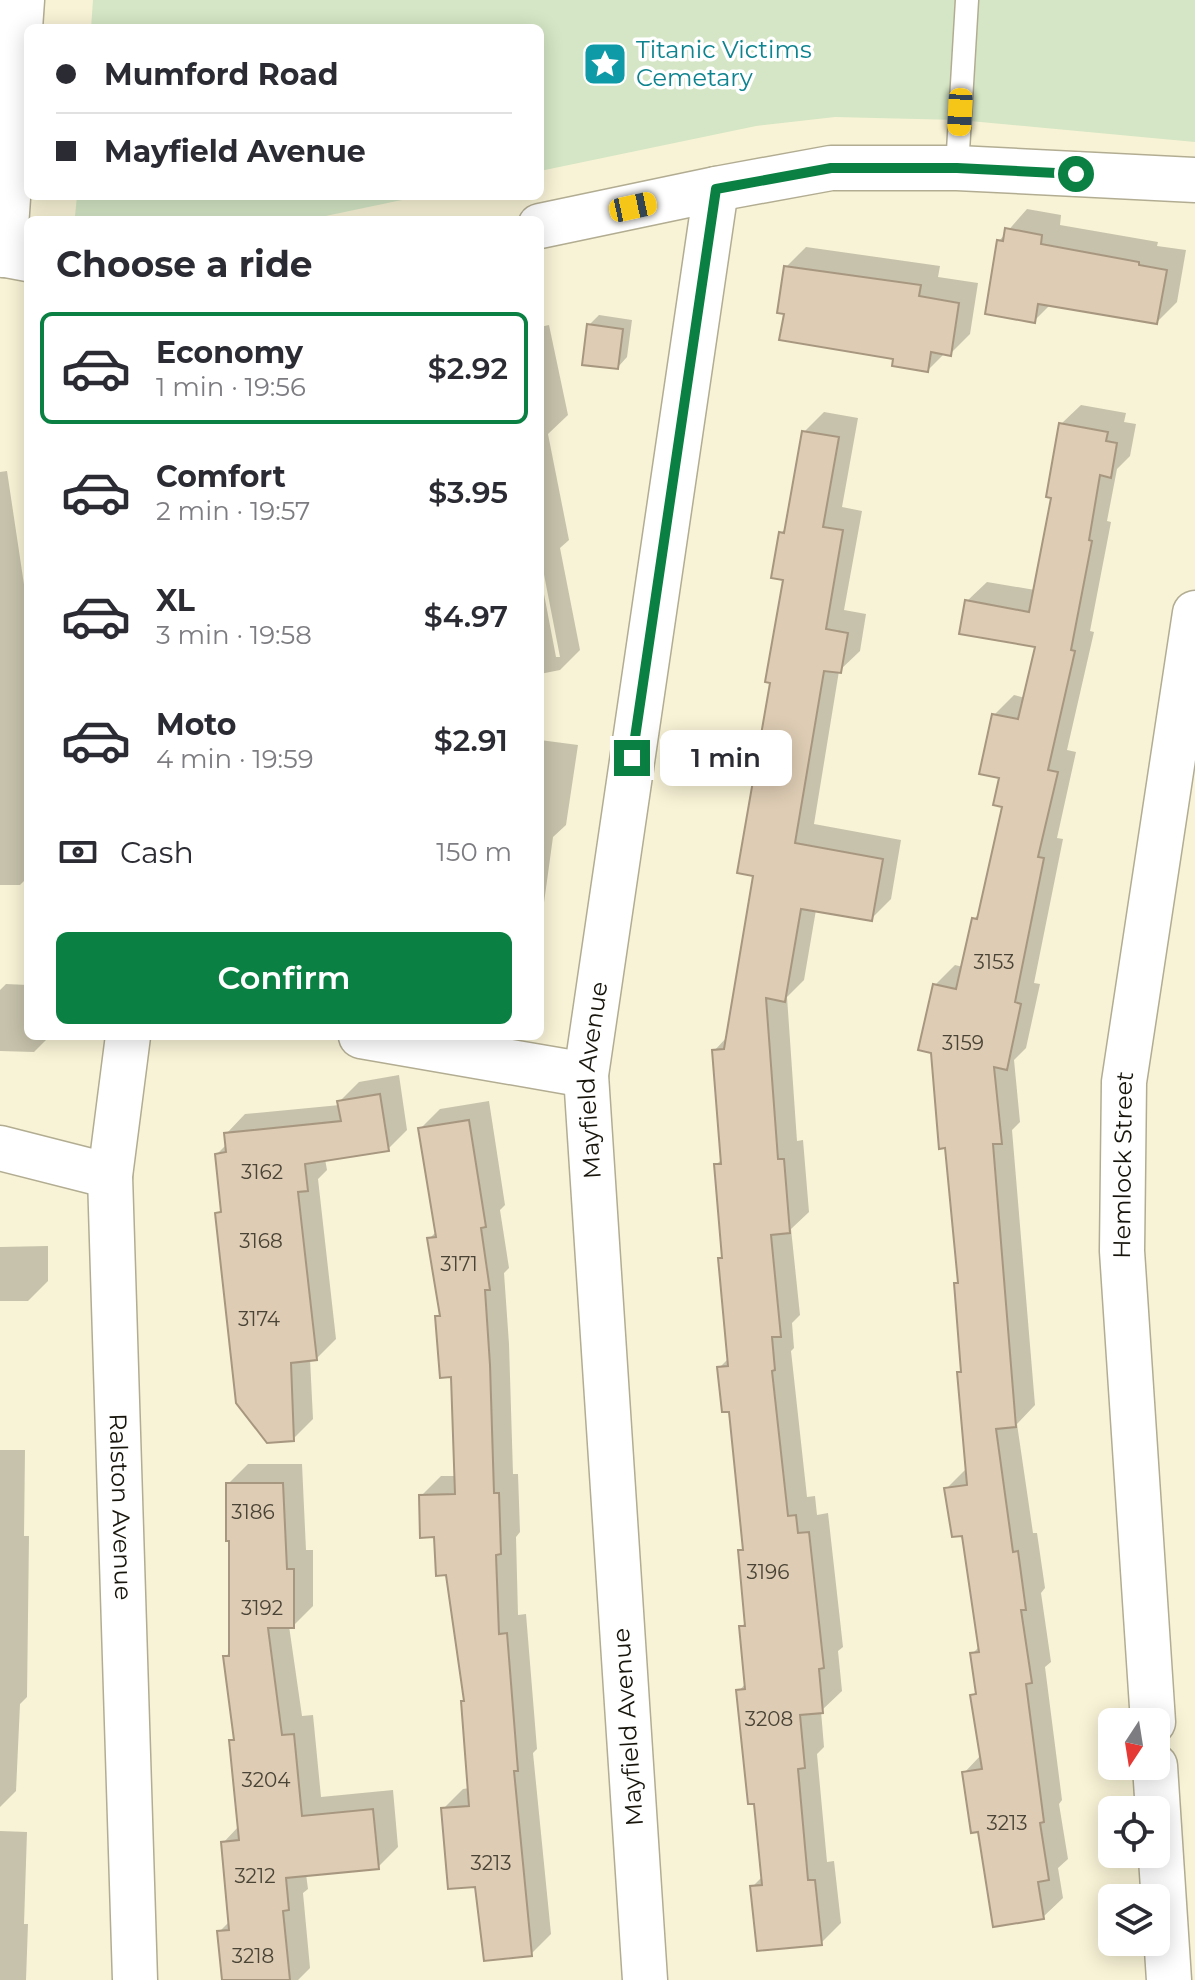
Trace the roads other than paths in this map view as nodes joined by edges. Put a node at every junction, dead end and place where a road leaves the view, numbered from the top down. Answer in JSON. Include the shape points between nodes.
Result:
{"nodes":[{"id":1,"x":22,"y":0,"type":"edge"},
{"id":2,"x":967,"y":0,"type":"edge"},
{"id":3,"x":957,"y":168,"type":"junction"},
{"id":4,"x":1195,"y":180,"type":"edge"},
{"id":5,"x":716,"y":189,"type":"junction"},
{"id":6,"x":544,"y":225,"type":"edge"},
{"id":7,"x":11,"y":256,"type":"edge"},
{"id":8,"x":1195,"y":613,"type":"edge"},
{"id":9,"x":127,"y":1040,"type":"edge"},
{"id":10,"x":384,"y":1040,"type":"edge"},
{"id":11,"x":586,"y":1075,"type":"junction"},
{"id":12,"x":0,"y":1148,"type":"edge"},
{"id":13,"x":110,"y":1176,"type":"junction"},
{"id":14,"x":1152,"y":1708,"type":"edge"},
{"id":15,"x":1156,"y":1780,"type":"edge"},
{"id":16,"x":1195,"y":1979,"type":"edge"},
{"id":17,"x":135,"y":1980,"type":"edge"},
{"id":18,"x":645,"y":1980,"type":"edge"},
{"id":19,"x":1169,"y":1980,"type":"edge"},
{"id":20,"x":1186,"y":1980,"type":"edge"}],
"edges":[{"from":1,"to":7,"type":"street"},
{"from":2,"to":3,"type":"lane"},
{"from":3,"to":4,"type":"street"},
{"from":3,"to":5,"type":"street","via":[[831,168]]},
{"from":5,"to":6,"type":"street"},
{"from":5,"to":11,"type":"street","name":"Mayfield Avenue"},
{"from":8,"to":14,"type":"street","name":"Hemlock Street","via":[[1124,1082],[1122,1251]]},
{"from":9,"to":13,"type":"street","name":"Ralston Avenue"},
{"from":10,"to":11,"type":"street"},
{"from":11,"to":18,"type":"street","name":"Mayfield Avenue"},
{"from":12,"to":13,"type":"street"},
{"from":13,"to":17,"type":"street","name":"Ralston Avenue"},
{"from":15,"to":19,"type":"street"},
{"from":16,"to":20,"type":"street"}]}
